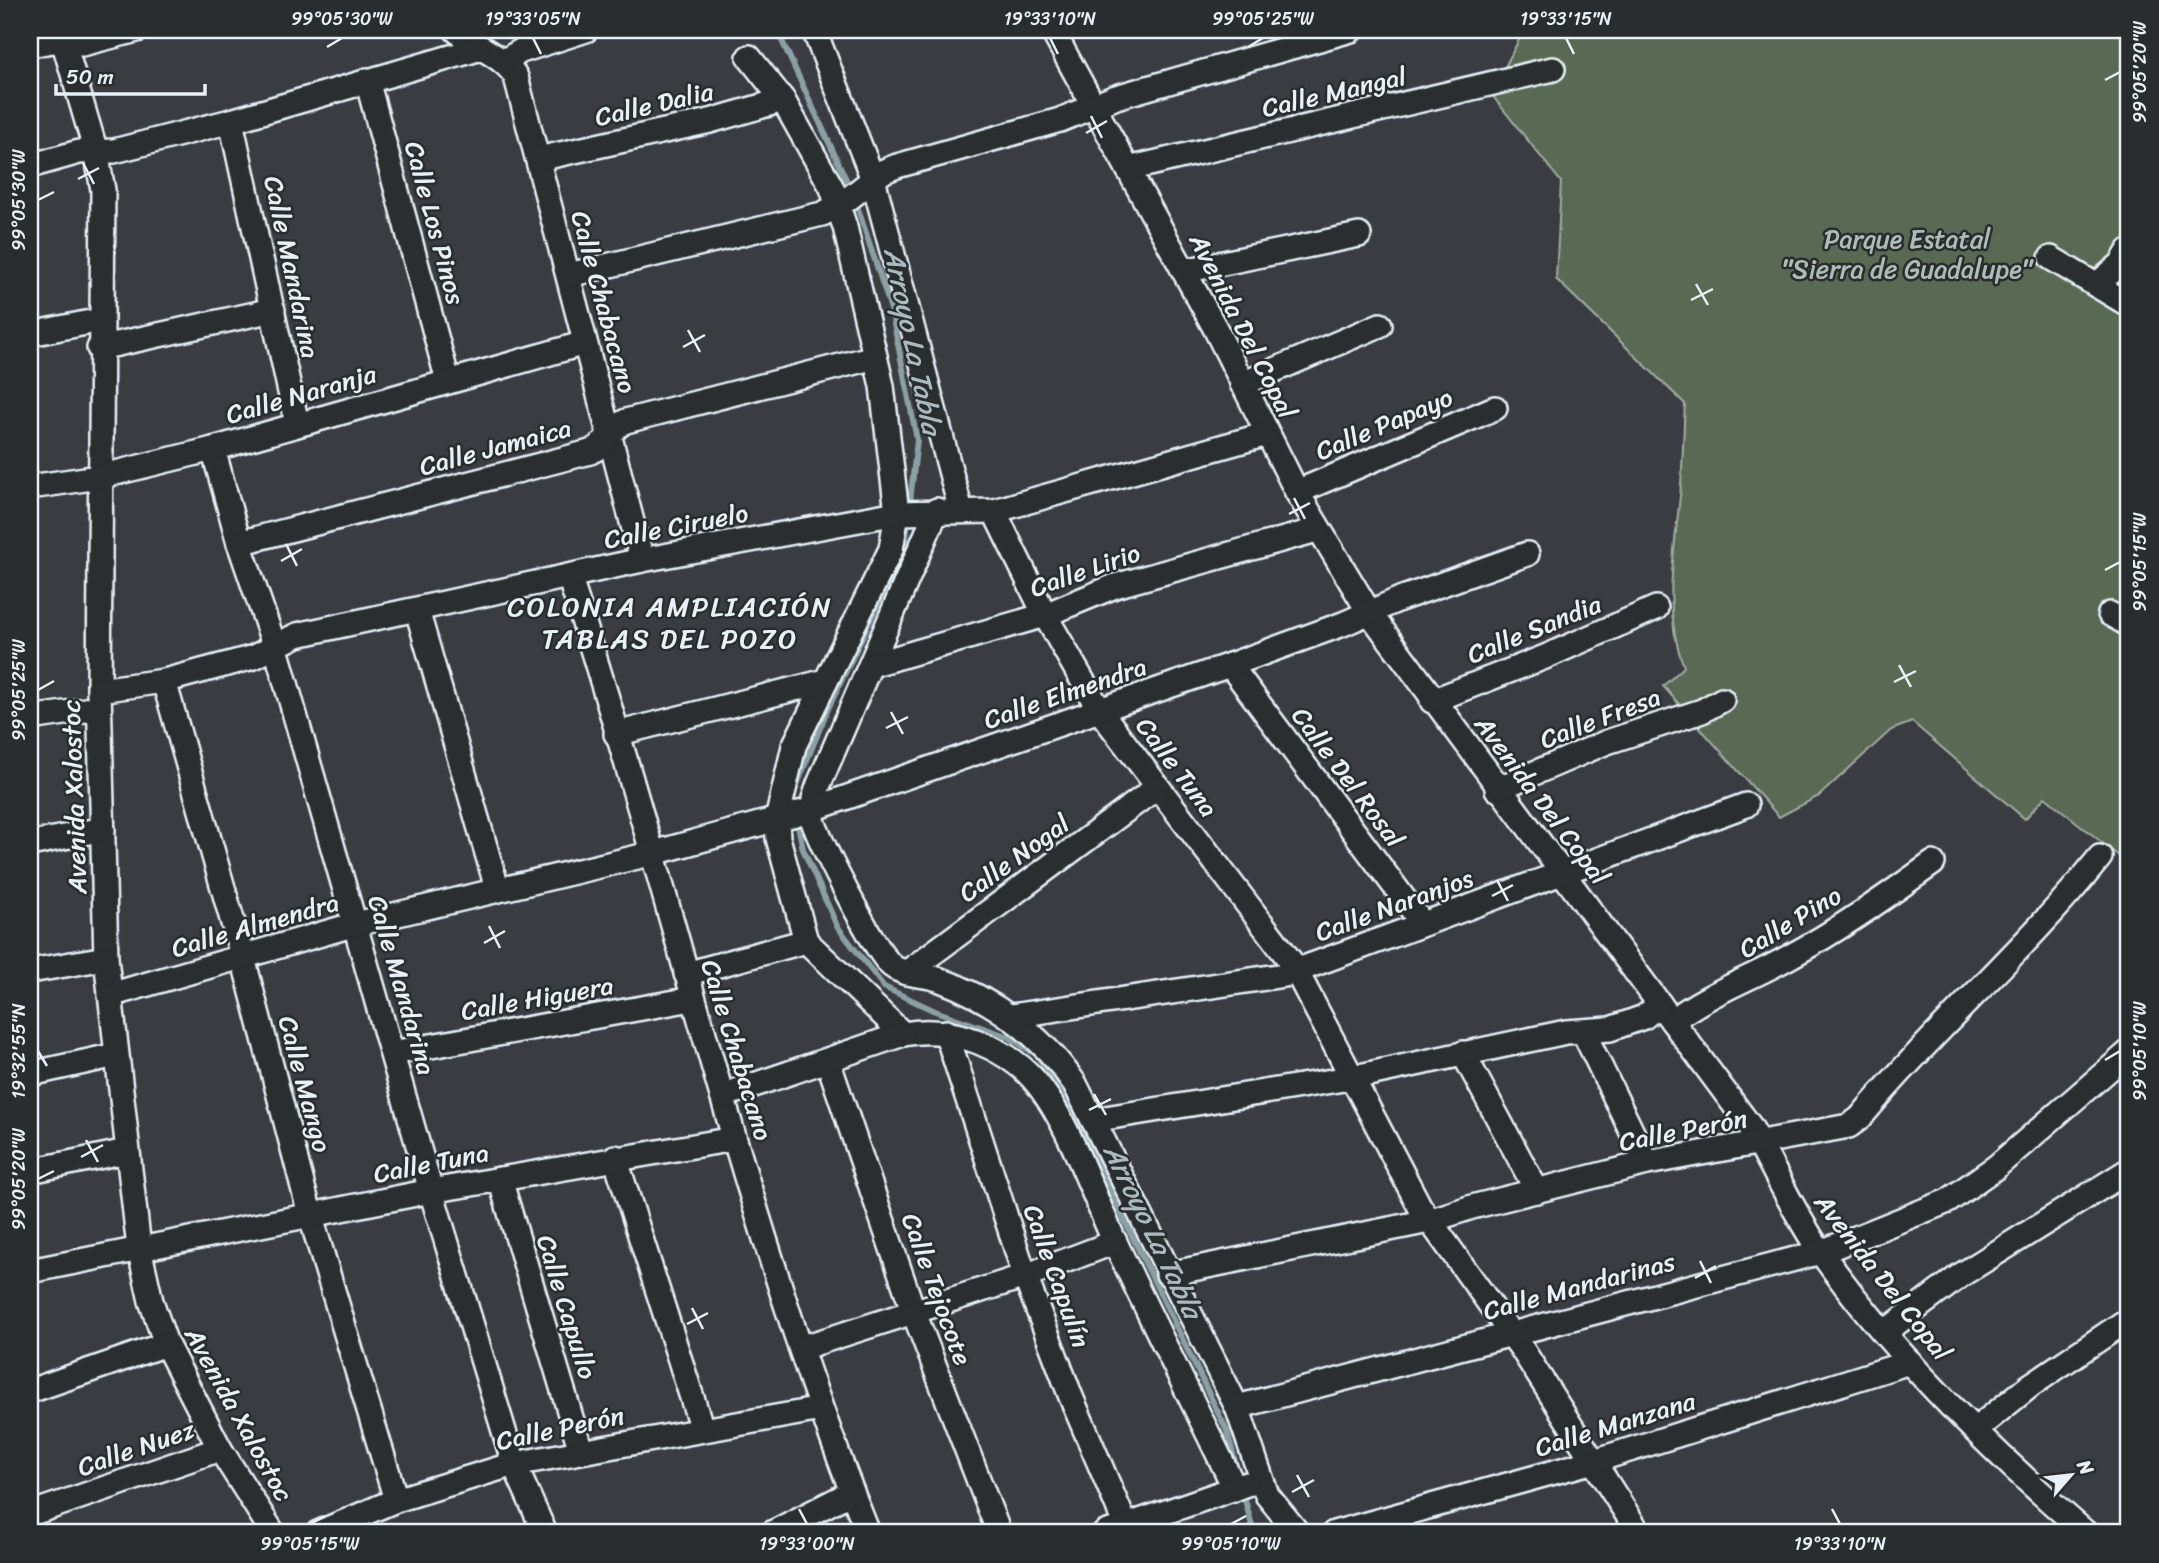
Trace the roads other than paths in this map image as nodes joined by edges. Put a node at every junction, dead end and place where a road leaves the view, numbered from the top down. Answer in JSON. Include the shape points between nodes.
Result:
{"nodes":[{"id":1,"x":137,"y":30,"type":"edge"},
{"id":2,"x":456,"y":30,"type":"edge"},
{"id":3,"x":816,"y":30,"type":"edge"},
{"id":4,"x":1052,"y":30,"type":"edge"},
{"id":5,"x":1351,"y":30,"type":"edge"},
{"id":6,"x":576,"y":31,"type":"edge"},
{"id":7,"x":62,"y":36,"type":"edge"},
{"id":8,"x":30,"y":44,"type":"edge"},
{"id":9,"x":478,"y":49,"type":"junction"},
{"id":10,"x":750,"y":57,"type":"dead end"},
{"id":11,"x":504,"y":61,"type":"junction"},
{"id":12,"x":1553,"y":69,"type":"dead end"},
{"id":13,"x":368,"y":80,"type":"junction"},
{"id":14,"x":783,"y":100,"type":"junction"},
{"id":15,"x":1093,"y":107,"type":"junction"},
{"id":16,"x":231,"y":121,"type":"junction"},
{"id":17,"x":96,"y":152,"type":"junction"},
{"id":18,"x":538,"y":159,"type":"junction"},
{"id":19,"x":30,"y":166,"type":"edge"},
{"id":20,"x":1128,"y":169,"type":"junction"},
{"id":21,"x":856,"y":193,"type":"junction"},
{"id":22,"x":1359,"y":235,"type":"dead end"},
{"id":23,"x":2129,"y":251,"type":"edge"},
{"id":24,"x":2051,"y":258,"type":"dead end"},
{"id":25,"x":1184,"y":271,"type":"junction"},
{"id":26,"x":569,"y":275,"type":"junction"},
{"id":27,"x":2096,"y":285,"type":"junction"},
{"id":28,"x":2129,"y":305,"type":"edge"},
{"id":29,"x":273,"y":310,"type":"junction"},
{"id":30,"x":101,"y":320,"type":"junction"},
{"id":31,"x":1380,"y":325,"type":"dead end"},
{"id":32,"x":30,"y":334,"type":"edge"},
{"id":33,"x":585,"y":343,"type":"junction"},
{"id":34,"x":99,"y":348,"type":"junction"},
{"id":35,"x":876,"y":357,"type":"junction"},
{"id":36,"x":448,"y":381,"type":"junction"},
{"id":37,"x":1242,"y":384,"type":"junction"},
{"id":38,"x":1495,"y":408,"type":"dead end"},
{"id":39,"x":297,"y":425,"type":"junction"},
{"id":40,"x":610,"y":433,"type":"junction"},
{"id":41,"x":1267,"y":434,"type":"junction"},
{"id":42,"x":213,"y":449,"type":"junction"},
{"id":43,"x":99,"y":477,"type":"junction"},
{"id":44,"x":30,"y":487,"type":"edge"},
{"id":45,"x":1297,"y":492,"type":"junction"},
{"id":46,"x":961,"y":511,"type":"junction"},
{"id":47,"x":994,"y":511,"type":"junction"},
{"id":48,"x":914,"y":512,"type":"junction"},
{"id":49,"x":1317,"y":530,"type":"junction"},
{"id":50,"x":239,"y":543,"type":"junction"},
{"id":51,"x":1527,"y":554,"type":"dead end"},
{"id":52,"x":642,"y":560,"type":"junction"},
{"id":53,"x":569,"y":576,"type":"junction"},
{"id":54,"x":1656,"y":608,"type":"dead end"},
{"id":55,"x":417,"y":610,"type":"junction"},
{"id":56,"x":1369,"y":612,"type":"junction"},
{"id":57,"x":1045,"y":615,"type":"junction"},
{"id":58,"x":273,"y":645,"type":"junction"},
{"id":59,"x":1230,"y":665,"type":"junction"},
{"id":60,"x":871,"y":666,"type":"junction"},
{"id":61,"x":164,"y":681,"type":"junction"},
{"id":62,"x":826,"y":681,"type":"junction"},
{"id":63,"x":99,"y":699,"type":"junction"},
{"id":64,"x":1722,"y":700,"type":"dead end"},
{"id":65,"x":1432,"y":701,"type":"junction"},
{"id":66,"x":1100,"y":711,"type":"junction"},
{"id":67,"x":30,"y":718,"type":"edge"},
{"id":68,"x":616,"y":734,"type":"junction"},
{"id":69,"x":1156,"y":788,"type":"junction"},
{"id":70,"x":1497,"y":789,"type":"junction"},
{"id":71,"x":1746,"y":806,"type":"dead end"},
{"id":72,"x":812,"y":810,"type":"junction"},
{"id":73,"x":781,"y":819,"type":"junction"},
{"id":74,"x":103,"y":829,"type":"junction"},
{"id":75,"x":30,"y":845,"type":"edge"},
{"id":76,"x":650,"y":854,"type":"junction"},
{"id":77,"x":2101,"y":857,"type":"dead end"},
{"id":78,"x":1933,"y":863,"type":"dead end"},
{"id":79,"x":1563,"y":875,"type":"junction"},
{"id":80,"x":497,"y":888,"type":"junction"},
{"id":81,"x":1422,"y":923,"type":"junction"},
{"id":82,"x":355,"y":924,"type":"junction"},
{"id":83,"x":806,"y":941,"type":"junction"},
{"id":84,"x":106,"y":958,"type":"junction"},
{"id":85,"x":243,"y":958,"type":"junction"},
{"id":86,"x":30,"y":971,"type":"edge"},
{"id":87,"x":1297,"y":971,"type":"junction"},
{"id":88,"x":906,"y":973,"type":"junction"},
{"id":89,"x":686,"y":974,"type":"junction"},
{"id":90,"x":110,"y":995,"type":"junction"},
{"id":91,"x":692,"y":999,"type":"junction"},
{"id":92,"x":1666,"y":1013,"type":"junction"},
{"id":93,"x":1011,"y":1016,"type":"junction"},
{"id":94,"x":1583,"y":1031,"type":"junction"},
{"id":95,"x":946,"y":1032,"type":"junction"},
{"id":96,"x":902,"y":1034,"type":"junction"},
{"id":97,"x":2129,"y":1052,"type":"edge"},
{"id":98,"x":392,"y":1053,"type":"junction"},
{"id":99,"x":1463,"y":1053,"type":"junction"},
{"id":100,"x":116,"y":1055,"type":"junction"},
{"id":101,"x":828,"y":1061,"type":"junction"},
{"id":102,"x":30,"y":1074,"type":"edge"},
{"id":103,"x":1350,"y":1078,"type":"junction"},
{"id":104,"x":722,"y":1096,"type":"junction"},
{"id":105,"x":1093,"y":1120,"type":"junction"},
{"id":106,"x":734,"y":1139,"type":"junction"},
{"id":107,"x":1760,"y":1143,"type":"junction"},
{"id":108,"x":127,"y":1151,"type":"junction"},
{"id":109,"x":615,"y":1157,"type":"junction"},
{"id":110,"x":1647,"y":1163,"type":"junction"},
{"id":111,"x":2129,"y":1170,"type":"edge"},
{"id":112,"x":30,"y":1171,"type":"edge"},
{"id":113,"x":499,"y":1179,"type":"junction"},
{"id":114,"x":431,"y":1191,"type":"junction"},
{"id":115,"x":1537,"y":1191,"type":"junction"},
{"id":116,"x":310,"y":1214,"type":"junction"},
{"id":117,"x":1429,"y":1221,"type":"junction"},
{"id":118,"x":1115,"y":1242,"type":"junction"},
{"id":119,"x":139,"y":1248,"type":"junction"},
{"id":120,"x":1821,"y":1252,"type":"junction"},
{"id":121,"x":30,"y":1271,"type":"edge"},
{"id":122,"x":1168,"y":1274,"type":"junction"},
{"id":123,"x":1025,"y":1276,"type":"junction"},
{"id":124,"x":914,"y":1313,"type":"junction"},
{"id":125,"x":2129,"y":1319,"type":"edge"},
{"id":126,"x":1885,"y":1332,"type":"junction"},
{"id":127,"x":1511,"y":1333,"type":"junction"},
{"id":128,"x":166,"y":1344,"type":"junction"},
{"id":129,"x":801,"y":1348,"type":"junction"},
{"id":130,"x":1910,"y":1362,"type":"junction"},
{"id":131,"x":30,"y":1391,"type":"edge"},
{"id":132,"x":1237,"y":1407,"type":"junction"},
{"id":133,"x":821,"y":1409,"type":"junction"},
{"id":134,"x":702,"y":1429,"type":"junction"},
{"id":135,"x":1976,"y":1429,"type":"junction"},
{"id":136,"x":220,"y":1449,"type":"junction"},
{"id":137,"x":581,"y":1451,"type":"junction"},
{"id":138,"x":1594,"y":1461,"type":"junction"},
{"id":139,"x":514,"y":1464,"type":"junction"},
{"id":140,"x":1247,"y":1485,"type":"junction"},
{"id":141,"x":852,"y":1492,"type":"junction"},
{"id":142,"x":396,"y":1500,"type":"junction"},
{"id":143,"x":30,"y":1514,"type":"edge"},
{"id":144,"x":1119,"y":1531,"type":"edge"},
{"id":145,"x":273,"y":1533,"type":"edge"},
{"id":146,"x":318,"y":1533,"type":"edge"},
{"id":147,"x":545,"y":1533,"type":"edge"},
{"id":148,"x":772,"y":1533,"type":"edge"},
{"id":149,"x":868,"y":1533,"type":"edge"},
{"id":150,"x":999,"y":1533,"type":"edge"},
{"id":151,"x":1298,"y":1533,"type":"edge"},
{"id":152,"x":1334,"y":1533,"type":"edge"},
{"id":153,"x":1639,"y":1533,"type":"edge"},
{"id":154,"x":2086,"y":1533,"type":"edge"}],
"edges":[{"from":1,"to":7,"type":"street","via":[[82,44]]},
{"from":2,"to":9,"type":"street"},
{"from":3,"to":21,"type":"street"},
{"from":4,"to":15,"type":"street","name":"Avenida Del Copal"},
{"from":5,"to":15,"type":"street"},
{"from":6,"to":11,"type":"street"},
{"from":7,"to":8,"type":"street"},
{"from":7,"to":17,"type":"street","name":"Avenida Xalostoc"},
{"from":9,"to":11,"type":"street"},
{"from":9,"to":13,"type":"street"},
{"from":10,"to":14,"type":"street"},
{"from":11,"to":18,"type":"street","name":"Calle Chabacano","via":[[516,77]]},
{"from":12,"to":20,"type":"street","name":"Calle Mangal"},
{"from":13,"to":16,"type":"street"},
{"from":13,"to":36,"type":"street","name":"Calle Los Pinos"},
{"from":14,"to":18,"type":"street","name":"Calle Dalia"},
{"from":14,"to":21,"type":"street"},
{"from":15,"to":20,"type":"street","name":"Avenida Del Copal"},
{"from":15,"to":21,"type":"street","via":[[897,166]]},
{"from":16,"to":17,"type":"street"},
{"from":16,"to":29,"type":"street","name":"Calle Mandarina"},
{"from":17,"to":19,"type":"street","via":[[79,152]]},
{"from":17,"to":30,"type":"street","name":"Avenida Xalostoc","via":[[104,217]]},
{"from":18,"to":26,"type":"street","name":"Calle Chabacano"},
{"from":20,"to":25,"type":"street","name":"Avenida Del Copal"},
{"from":21,"to":26,"type":"street","via":[[795,223]]},
{"from":21,"to":35,"type":"street"},
{"from":21,"to":46,"type":"street"},
{"from":22,"to":25,"type":"street"},
{"from":23,"to":27,"type":"street"},
{"from":24,"to":27,"type":"street"},
{"from":25,"to":37,"type":"street","name":"Avenida Del Copal"},
{"from":26,"to":33,"type":"street","name":"Calle Chabacano"},
{"from":27,"to":28,"type":"street"},
{"from":29,"to":34,"type":"street"},
{"from":29,"to":39,"type":"street","name":"Calle Mandarina"},
{"from":30,"to":32,"type":"street"},
{"from":30,"to":34,"type":"street","name":"Avenida Xalostoc"},
{"from":31,"to":37,"type":"street"},
{"from":33,"to":36,"type":"street","name":"Calle Naranja"},
{"from":33,"to":40,"type":"street","name":"Calle Chabacano"},
{"from":34,"to":43,"type":"street","name":"Avenida Xalostoc"},
{"from":35,"to":40,"type":"street","name":"Calle Jamaica","via":[[626,421]]},
{"from":35,"to":48,"type":"street"},
{"from":36,"to":39,"type":"street","name":"Calle Naranja"},
{"from":37,"to":41,"type":"street","name":"Avenida Del Copal"},
{"from":38,"to":45,"type":"street","name":"Calle Papayo"},
{"from":39,"to":42,"type":"street","name":"Calle Naranja"},
{"from":40,"to":50,"type":"street","name":"Calle Jamaica","via":[[590,452]]},
{"from":40,"to":52,"type":"street","name":"Calle Chabacano"},
{"from":41,"to":45,"type":"street","name":"Avenida Del Copal"},
{"from":41,"to":47,"type":"street","name":"Calle Ciruelo"},
{"from":42,"to":43,"type":"street","name":"Calle Naranja"},
{"from":42,"to":50,"type":"street","name":"Calle Mandarina"},
{"from":43,"to":44,"type":"street","name":"Calle Naranja"},
{"from":43,"to":63,"type":"street","name":"Avenida Xalostoc"},
{"from":45,"to":49,"type":"street","name":"Avenida Del Copal"},
{"from":46,"to":47,"type":"street","name":"Calle Ciruelo"},
{"from":46,"to":48,"type":"street","name":"Calle Ciruelo"},
{"from":47,"to":57,"type":"street","name":"Calle Tuna"},
{"from":48,"to":52,"type":"street","name":"Calle Ciruelo"},
{"from":48,"to":60,"type":"street"},
{"from":48,"to":62,"type":"street"},
{"from":49,"to":56,"type":"street","name":"Avenida Del Copal"},
{"from":49,"to":57,"type":"street","name":"Calle Lirio","via":[[1115,586]]},
{"from":50,"to":58,"type":"street","name":"Calle Mandarina"},
{"from":51,"to":56,"type":"street"},
{"from":52,"to":53,"type":"street","name":"Calle Ciruelo"},
{"from":53,"to":55,"type":"street","name":"Calle Ciruelo"},
{"from":53,"to":68,"type":"street","name":"Calle Chabacano"},
{"from":54,"to":65,"type":"street","name":"Calle Sandia"},
{"from":55,"to":58,"type":"street","name":"Calle Ciruelo","via":[[297,635]]},
{"from":55,"to":80,"type":"street"},
{"from":56,"to":59,"type":"street","name":"Calle Elmendra"},
{"from":56,"to":65,"type":"street","name":"Avenida Del Copal"},
{"from":57,"to":60,"type":"street","name":"Calle Lirio"},
{"from":57,"to":66,"type":"street","name":"Calle Tuna"},
{"from":58,"to":61,"type":"street","name":"Calle Ciruelo","via":[[254,657]]},
{"from":58,"to":82,"type":"street","name":"Calle Mandarina"},
{"from":59,"to":66,"type":"street","name":"Calle Elmendra"},
{"from":59,"to":81,"type":"street","name":"Calle Del Rosal"},
{"from":60,"to":72,"type":"street"},
{"from":61,"to":63,"type":"street","name":"Calle Ciruelo"},
{"from":61,"to":85,"type":"street","name":"Calle Mango"},
{"from":62,"to":68,"type":"street"},
{"from":62,"to":73,"type":"street","via":[[794,746]]},
{"from":63,"to":67,"type":"street","name":"Calle Ciruelo"},
{"from":63,"to":74,"type":"street","name":"Avenida Xalostoc"},
{"from":64,"to":70,"type":"street","name":"Calle Fresa","via":[[1702,711],[1606,742]]},
{"from":65,"to":70,"type":"street","name":"Avenida Del Copal"},
{"from":66,"to":69,"type":"street","name":"Calle Tuna"},
{"from":66,"to":72,"type":"street","name":"Calle Elmendra"},
{"from":68,"to":76,"type":"street","name":"Calle Chabacano"},
{"from":69,"to":87,"type":"street","name":"Calle Tuna"},
{"from":69,"to":88,"type":"street","name":"Calle Nogal"},
{"from":70,"to":79,"type":"street","name":"Avenida Del Copal"},
{"from":71,"to":79,"type":"street","name":"Calle Naranjos"},
{"from":72,"to":73,"type":"street","name":"Calle Elmendra"},
{"from":72,"to":88,"type":"street","via":[[817,832],[877,947],[893,967]]},
{"from":73,"to":76,"type":"street","name":"Calle Almendra"},
{"from":73,"to":83,"type":"street","via":[[778,838]]},
{"from":74,"to":75,"type":"street"},
{"from":74,"to":84,"type":"street","name":"Avenida Xalostoc"},
{"from":76,"to":80,"type":"street","name":"Calle Almendra"},
{"from":76,"to":89,"type":"street","name":"Calle Chabacano"},
{"from":77,"to":107,"type":"street","name":"Calle Perón","via":[[2053,915],[1860,1118],[1834,1130]]},
{"from":78,"to":92,"type":"street","name":"Calle Pino","via":[[1802,950],[1750,979]]},
{"from":79,"to":81,"type":"street","name":"Calle Naranjos"},
{"from":79,"to":92,"type":"street","name":"Avenida Del Copal"},
{"from":80,"to":82,"type":"street","name":"Calle Almendra"},
{"from":81,"to":87,"type":"street","name":"Calle Naranjos"},
{"from":82,"to":85,"type":"street","name":"Calle Almendra"},
{"from":82,"to":98,"type":"street","name":"Calle Mandarina"},
{"from":83,"to":89,"type":"street"},
{"from":83,"to":96,"type":"street"},
{"from":84,"to":86,"type":"street"},
{"from":84,"to":90,"type":"street","name":"Avenida Xalostoc"},
{"from":85,"to":90,"type":"street","name":"Calle Almendra"},
{"from":85,"to":116,"type":"street","name":"Calle Mango"},
{"from":87,"to":93,"type":"street"},
{"from":87,"to":103,"type":"street","name":"Calle Tuna"},
{"from":88,"to":93,"type":"street","via":[[939,979]]},
{"from":89,"to":91,"type":"street","name":"Calle Chabacano"},
{"from":90,"to":100,"type":"street","name":"Avenida Xalostoc"},
{"from":91,"to":98,"type":"street","name":"Calle Higuera"},
{"from":91,"to":104,"type":"street","name":"Calle Chabacano"},
{"from":92,"to":94,"type":"street"},
{"from":92,"to":107,"type":"street","name":"Avenida Del Copal"},
{"from":93,"to":105,"type":"street","via":[[1062,1065]]},
{"from":94,"to":99,"type":"street"},
{"from":94,"to":110,"type":"street"},
{"from":95,"to":96,"type":"street"},
{"from":95,"to":118,"type":"street","via":[[1001,1054],[1039,1086],[1056,1112]]},
{"from":95,"to":123,"type":"street","name":"Calle Capulín"},
{"from":96,"to":101,"type":"street"},
{"from":97,"to":120,"type":"street","name":"Calle Mandarinas","via":[[1996,1167],[1948,1201]]},
{"from":98,"to":114,"type":"street","name":"Calle Mandarina"},
{"from":99,"to":103,"type":"street"},
{"from":99,"to":115,"type":"street"},
{"from":100,"to":102,"type":"street"},
{"from":100,"to":108,"type":"street","name":"Avenida Xalostoc"},
{"from":101,"to":104,"type":"street"},
{"from":101,"to":124,"type":"street","name":"Calle Tejocote"},
{"from":103,"to":105,"type":"street"},
{"from":103,"to":117,"type":"street","name":"Calle Tuna"},
{"from":104,"to":106,"type":"street","name":"Calle Chabacano"},
{"from":105,"to":122,"type":"street"},
{"from":106,"to":109,"type":"street","name":"Calle Tuna"},
{"from":106,"to":129,"type":"street","name":"Calle Chabacano"},
{"from":107,"to":110,"type":"street","name":"Calle Perón"},
{"from":107,"to":120,"type":"street","name":"Avenida Del Copal","via":[[1785,1196]]},
{"from":108,"to":112,"type":"street"},
{"from":108,"to":119,"type":"street","name":"Avenida Xalostoc"},
{"from":109,"to":113,"type":"street","name":"Calle Tuna"},
{"from":109,"to":134,"type":"street"},
{"from":110,"to":115,"type":"street","name":"Calle Perón"},
{"from":111,"to":126,"type":"street","via":[[1961,1275]]},
{"from":113,"to":114,"type":"street","name":"Calle Tuna"},
{"from":113,"to":137,"type":"street","name":"Calle Capullo"},
{"from":114,"to":116,"type":"street","name":"Calle Tuna"},
{"from":114,"to":139,"type":"street","name":"Calle Mandarina"},
{"from":115,"to":117,"type":"street","name":"Calle Perón"},
{"from":116,"to":119,"type":"street","name":"Calle Tuna"},
{"from":116,"to":142,"type":"street","name":"Calle Mango"},
{"from":117,"to":122,"type":"street","name":"Calle Perón"},
{"from":117,"to":127,"type":"street","name":"Calle Tuna"},
{"from":118,"to":123,"type":"street"},
{"from":118,"to":140,"type":"street"},
{"from":119,"to":121,"type":"street","name":"Calle Tuna"},
{"from":119,"to":128,"type":"street","name":"Avenida Xalostoc"},
{"from":120,"to":126,"type":"street","name":"Avenida Del Copal"},
{"from":120,"to":127,"type":"street","name":"Calle Mandarinas"},
{"from":122,"to":132,"type":"street"},
{"from":123,"to":124,"type":"street"},
{"from":123,"to":144,"type":"street","name":"Calle Capulín"},
{"from":124,"to":129,"type":"street"},
{"from":124,"to":150,"type":"street","name":"Calle Tejocote"},
{"from":125,"to":135,"type":"street","via":[[2031,1385]]},
{"from":126,"to":130,"type":"street","name":"Avenida Del Copal"},
{"from":127,"to":132,"type":"street","name":"Calle Mandarinas"},
{"from":127,"to":138,"type":"street","name":"Calle Tuna"},
{"from":128,"to":131,"type":"street"},
{"from":128,"to":136,"type":"street","name":"Avenida Xalostoc"},
{"from":129,"to":133,"type":"street","name":"Calle Chabacano"},
{"from":130,"to":135,"type":"street","name":"Avenida Del Copal"},
{"from":130,"to":138,"type":"street","name":"Calle Manzana"},
{"from":132,"to":140,"type":"street","via":[[1253,1448]]},
{"from":133,"to":134,"type":"street","name":"Calle Perón"},
{"from":133,"to":141,"type":"street","name":"Calle Chabacano"},
{"from":134,"to":137,"type":"street","name":"Calle Perón"},
{"from":135,"to":154,"type":"street","name":"Avenida Del Copal"},
{"from":136,"to":143,"type":"street","name":"Calle Nuez"},
{"from":136,"to":145,"type":"street","name":"Avenida Xalostoc"},
{"from":137,"to":139,"type":"street","name":"Calle Perón"},
{"from":138,"to":152,"type":"street","name":"Calle Manzana"},
{"from":138,"to":153,"type":"street","name":"Calle Tuna"},
{"from":139,"to":142,"type":"street","name":"Calle Perón"},
{"from":139,"to":147,"type":"street","name":"Calle Mandarina"},
{"from":140,"to":144,"type":"street"},
{"from":140,"to":151,"type":"street"},
{"from":141,"to":148,"type":"street"},
{"from":141,"to":149,"type":"street","name":"Calle Chabacano"},
{"from":142,"to":146,"type":"street","name":"Calle Perón"}]}
